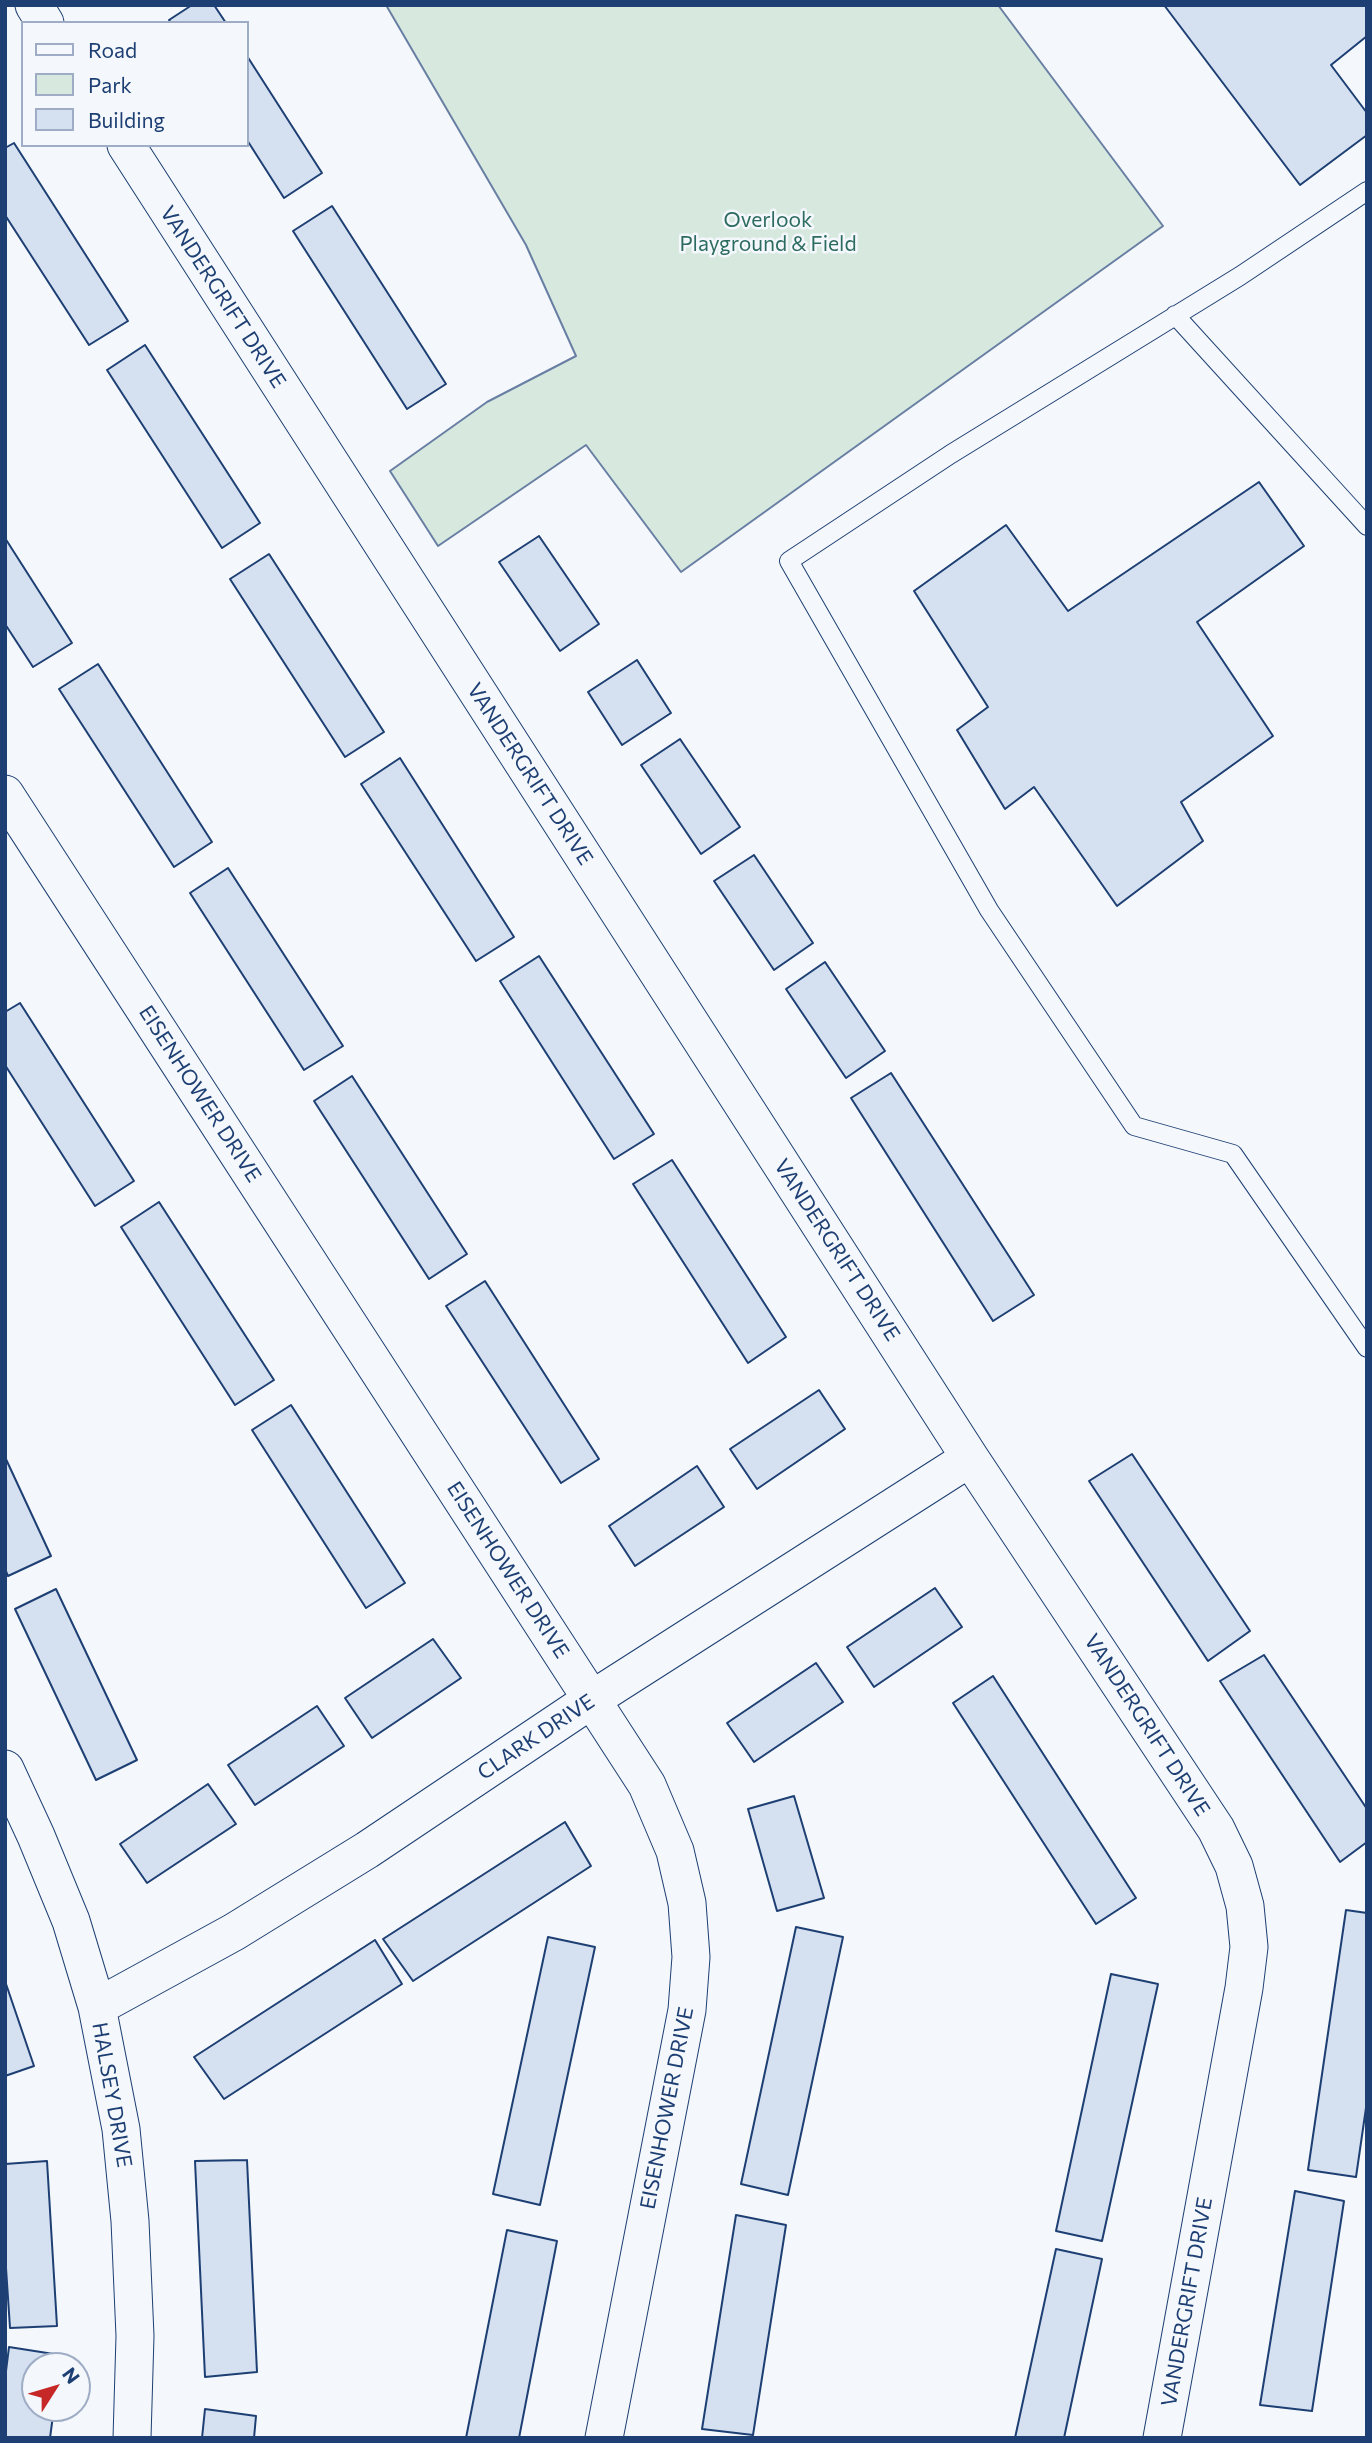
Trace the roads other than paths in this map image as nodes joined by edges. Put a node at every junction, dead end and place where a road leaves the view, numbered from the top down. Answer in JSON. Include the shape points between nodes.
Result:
{"nodes":[{"id":1,"x":34,"y":5,"type":"edge"},
{"id":2,"x":44,"y":21,"type":"edge"},
{"id":3,"x":127,"y":147,"type":"edge"},
{"id":4,"x":1367,"y":191,"type":"edge"},
{"id":5,"x":1175,"y":316,"type":"junction"},
{"id":6,"x":1367,"y":526,"type":"edge"},
{"id":7,"x":5,"y":794,"type":"edge"},
{"id":8,"x":1367,"y":1348,"type":"edge"},
{"id":9,"x":971,"y":1458,"type":"junction"},
{"id":10,"x":591,"y":1700,"type":"junction"},
{"id":11,"x":5,"y":1769,"type":"edge"},
{"id":12,"x":97,"y":2007,"type":"junction"},
{"id":13,"x":132,"y":2438,"type":"edge"},
{"id":14,"x":604,"y":2438,"type":"edge"},
{"id":15,"x":1162,"y":2438,"type":"edge"}],
"edges":[{"from":1,"to":2,"type":"street"},
{"from":3,"to":9,"type":"street","name":"VANDERGRIFT DRIVE"},
{"from":4,"to":5,"type":"lane"},
{"from":5,"to":6,"type":"lane"},
{"from":5,"to":8,"type":"lane","via":[[951,454],[789,561],[989,911],[1133,1126],[1233,1154]]},
{"from":7,"to":10,"type":"street","name":"EISENHOWER DRIVE"},
{"from":9,"to":10,"type":"street","name":"CLARK DRIVE"},
{"from":9,"to":15,"type":"street","name":"VANDERGRIFT DRIVE","via":[[1216,1829],[1234,1866],[1245,1906],[1249,1947],[1244,1988]]},
{"from":10,"to":12,"type":"street","name":"CLARK DRIVE","via":[[367,1850],[234,1932]]},
{"from":10,"to":14,"type":"street","name":"EISENHOWER DRIVE","via":[[648,1785],[675,1851],[687,1903],[691,1956],[687,2010]]},
{"from":11,"to":12,"type":"street","name":"HALSEY DRIVE","via":[[71,1922]]},
{"from":12,"to":13,"type":"street","name":"HALSEY DRIVE","via":[[121,2129],[130,2221],[135,2336]]}]}
